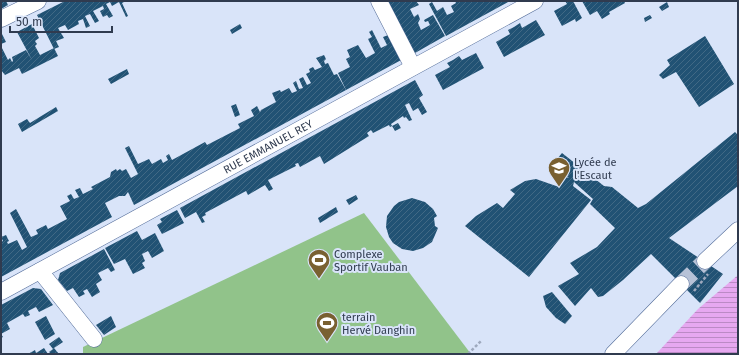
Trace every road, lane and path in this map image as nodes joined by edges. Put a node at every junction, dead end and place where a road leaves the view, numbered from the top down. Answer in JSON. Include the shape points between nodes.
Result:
{"nodes":[{"id":1,"x":38,"y":1,"type":"edge"},
{"id":2,"x":379,"y":1,"type":"edge"},
{"id":3,"x":535,"y":1,"type":"edge"},
{"id":4,"x":1,"y":19,"type":"edge"},
{"id":5,"x":413,"y":67,"type":"junction"},
{"id":6,"x":738,"y":230,"type":"edge"},
{"id":7,"x":708,"y":265,"type":"joint"},
{"id":8,"x":40,"y":271,"type":"junction"},
{"id":9,"x":685,"y":290,"type":"joint"},
{"id":10,"x":1,"y":292,"type":"edge"},
{"id":11,"x":94,"y":339,"type":"dead end"},
{"id":12,"x":482,"y":340,"type":"dead end"},
{"id":13,"x":468,"y":354,"type":"edge"},
{"id":14,"x":614,"y":354,"type":"edge"}],
"edges":[{"from":1,"to":4,"type":"street"},
{"from":2,"to":5,"type":"street"},
{"from":3,"to":5,"type":"street","name":"RUE EMMANUEL REY"},
{"from":5,"to":8,"type":"street","name":"RUE EMMANUEL REY"},
{"from":6,"to":7,"type":"street"},
{"from":7,"to":9,"type":"path"},
{"from":8,"to":10,"type":"street","name":"RUE EMMANUEL REY"},
{"from":8,"to":11,"type":"street"},
{"from":9,"to":14,"type":"street"},
{"from":12,"to":13,"type":"path"}]}
